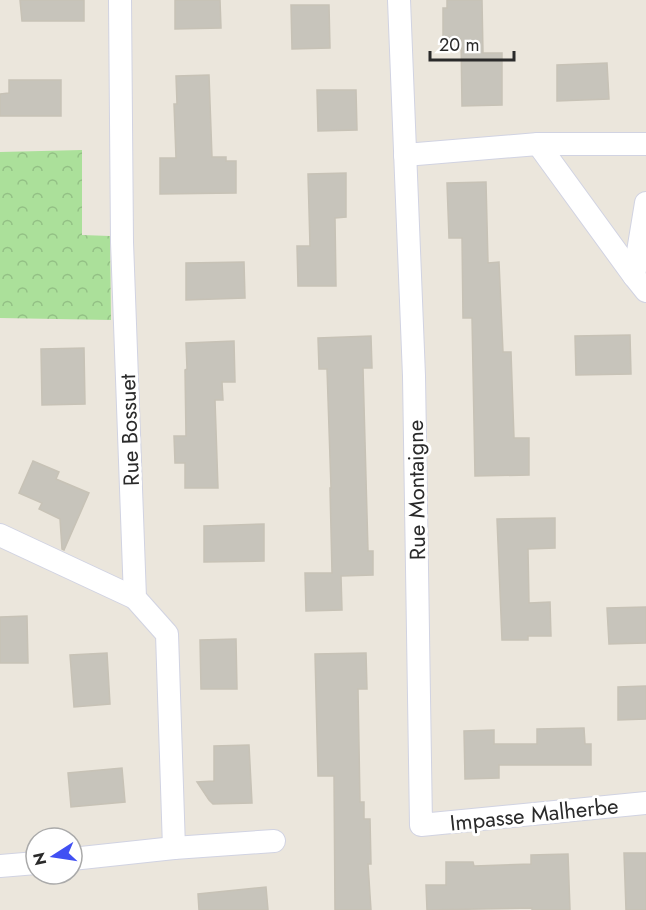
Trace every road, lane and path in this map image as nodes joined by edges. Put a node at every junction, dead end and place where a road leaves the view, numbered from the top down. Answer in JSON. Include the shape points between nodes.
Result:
{"nodes":[{"id":1,"x":120,"y":0,"type":"edge"},
{"id":2,"x":399,"y":0,"type":"edge"},
{"id":3,"x":538,"y":144,"type":"junction"},
{"id":4,"x":646,"y":144,"type":"edge"},
{"id":5,"x":405,"y":155,"type":"junction"},
{"id":6,"x":646,"y":203,"type":"edge"},
{"id":7,"x":640,"y":283,"type":"edge"},
{"id":8,"x":0,"y":535,"type":"edge"},
{"id":9,"x":135,"y":598,"type":"junction"},
{"id":10,"x":646,"y":803,"type":"edge"},
{"id":11,"x":421,"y":825,"type":"joint"},
{"id":12,"x":274,"y":841,"type":"dead end"},
{"id":13,"x":174,"y":848,"type":"junction"},
{"id":14,"x":84,"y":858,"type":"edge"},
{"id":15,"x":24,"y":864,"type":"edge"},
{"id":16,"x":0,"y":866,"type":"edge"}],
"edges":[{"from":1,"to":9,"type":"street","name":"Rue Bossuet","via":[[122,242]]},
{"from":2,"to":5,"type":"street","name":"Rue Montaigne"},
{"from":3,"to":4,"type":"street"},
{"from":3,"to":5,"type":"street"},
{"from":3,"to":7,"type":"street"},
{"from":5,"to":11,"type":"street","name":"Rue Montaigne","via":[[414,376]]},
{"from":6,"to":7,"type":"street"},
{"from":8,"to":9,"type":"street"},
{"from":9,"to":13,"type":"street","via":[[167,634]]},
{"from":10,"to":11,"type":"street","name":"Impasse Malherbe"},
{"from":12,"to":13,"type":"street"},
{"from":13,"to":14,"type":"street"},
{"from":15,"to":16,"type":"street"}]}
